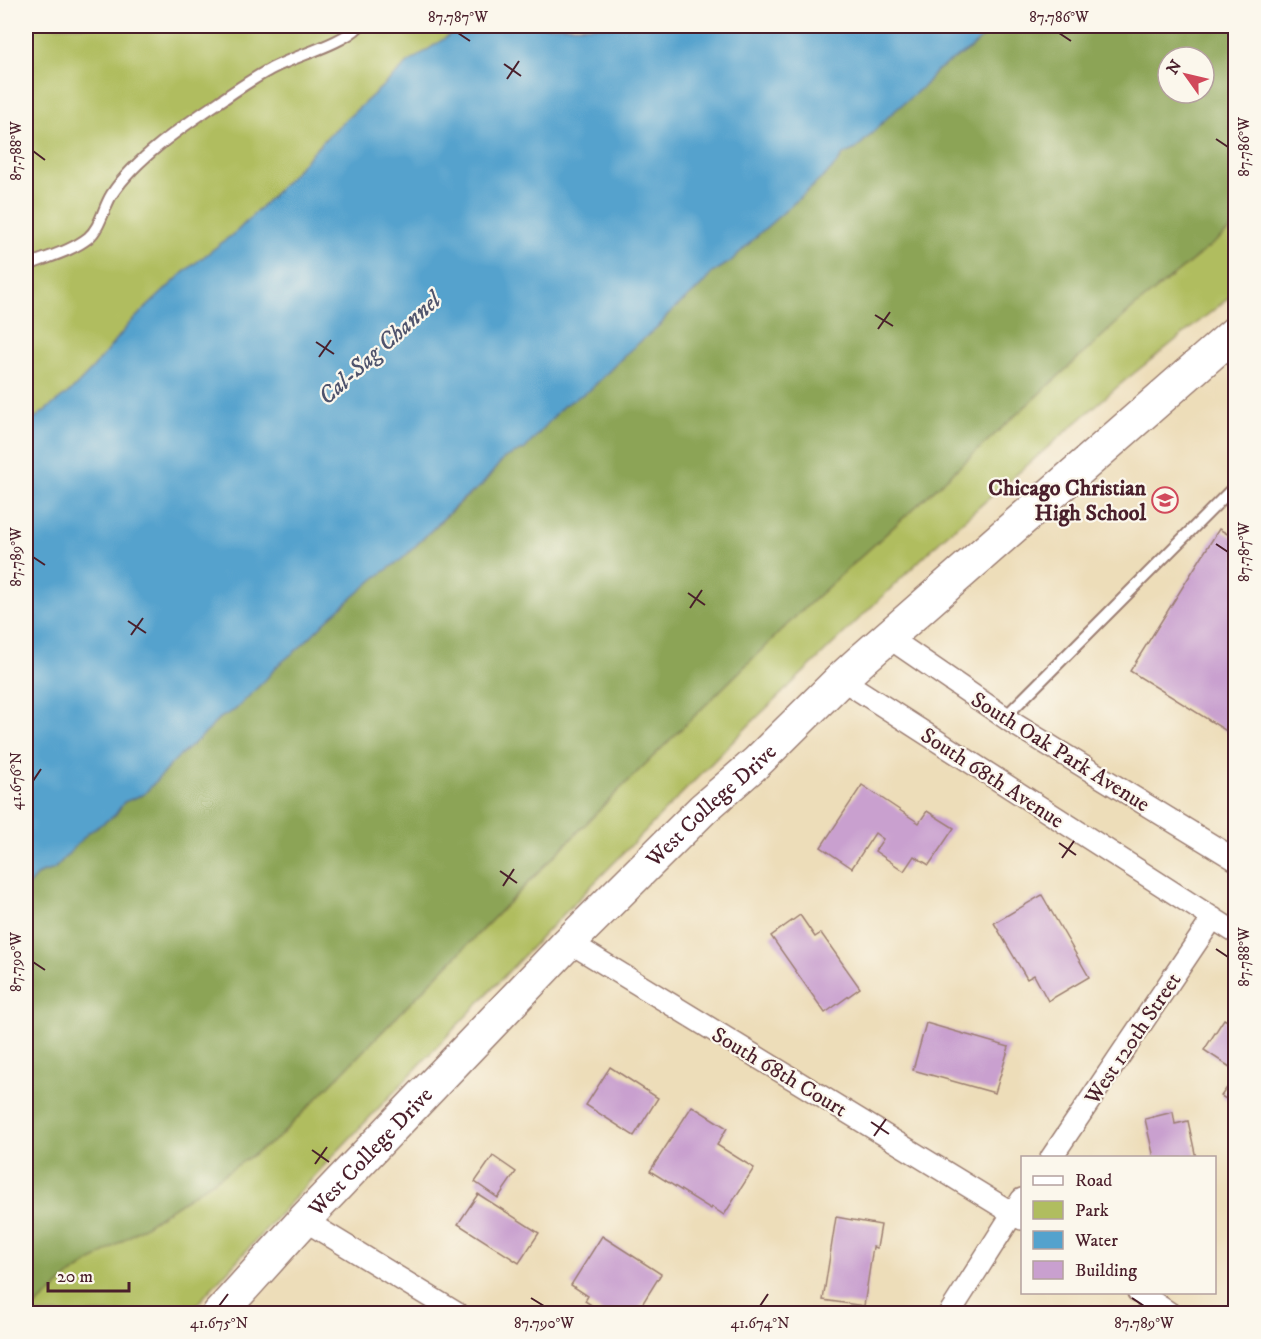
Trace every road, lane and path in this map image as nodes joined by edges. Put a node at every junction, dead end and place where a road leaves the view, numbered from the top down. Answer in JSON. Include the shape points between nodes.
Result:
{"nodes":[{"id":1,"x":359,"y":26,"type":"edge"},
{"id":2,"x":26,"y":266,"type":"edge"},
{"id":3,"x":1236,"y":332,"type":"edge"},
{"id":4,"x":1236,"y":485,"type":"edge"},
{"id":5,"x":888,"y":637,"type":"junction"},
{"id":6,"x":841,"y":679,"type":"junction"},
{"id":7,"x":1005,"y":717,"type":"junction"},
{"id":8,"x":1236,"y":860,"type":"edge"},
{"id":9,"x":1213,"y":918,"type":"junction"},
{"id":10,"x":1236,"y":933,"type":"edge"},
{"id":11,"x":569,"y":942,"type":"junction"},
{"id":12,"x":1052,"y":1156,"type":"edge"},
{"id":13,"x":1019,"y":1211,"type":"edge"},
{"id":14,"x":304,"y":1220,"type":"junction"},
{"id":15,"x":1140,"y":1294,"type":"edge"},
{"id":16,"x":219,"y":1314,"type":"edge"},
{"id":17,"x":458,"y":1314,"type":"edge"},
{"id":18,"x":949,"y":1314,"type":"edge"},
{"id":19,"x":1171,"y":1314,"type":"edge"}],
"edges":[{"from":1,"to":2,"type":"lane","via":[[340,39],[269,69],[161,143],[112,194],[90,236],[76,246]]},
{"from":3,"to":5,"type":"main road","name":"West College Drive"},
{"from":4,"to":7,"type":"lane"},
{"from":5,"to":6,"type":"main road","name":"West College Drive"},
{"from":5,"to":7,"type":"street","name":"South Oak Park Avenue"},
{"from":6,"to":9,"type":"street","name":"South 68th Avenue"},
{"from":6,"to":11,"type":"main road","name":"West College Drive"},
{"from":7,"to":8,"type":"street","name":"South Oak Park Avenue"},
{"from":9,"to":10,"type":"street","name":"South 68th Avenue"},
{"from":9,"to":12,"type":"street","name":"West 120th Street"},
{"from":11,"to":13,"type":"street","name":"South 68th Court"},
{"from":11,"to":14,"type":"main road","name":"West College Drive"},
{"from":13,"to":18,"type":"street"},
{"from":14,"to":16,"type":"main road","name":"West College Drive"},
{"from":14,"to":17,"type":"street"},
{"from":15,"to":19,"type":"street"}]}
